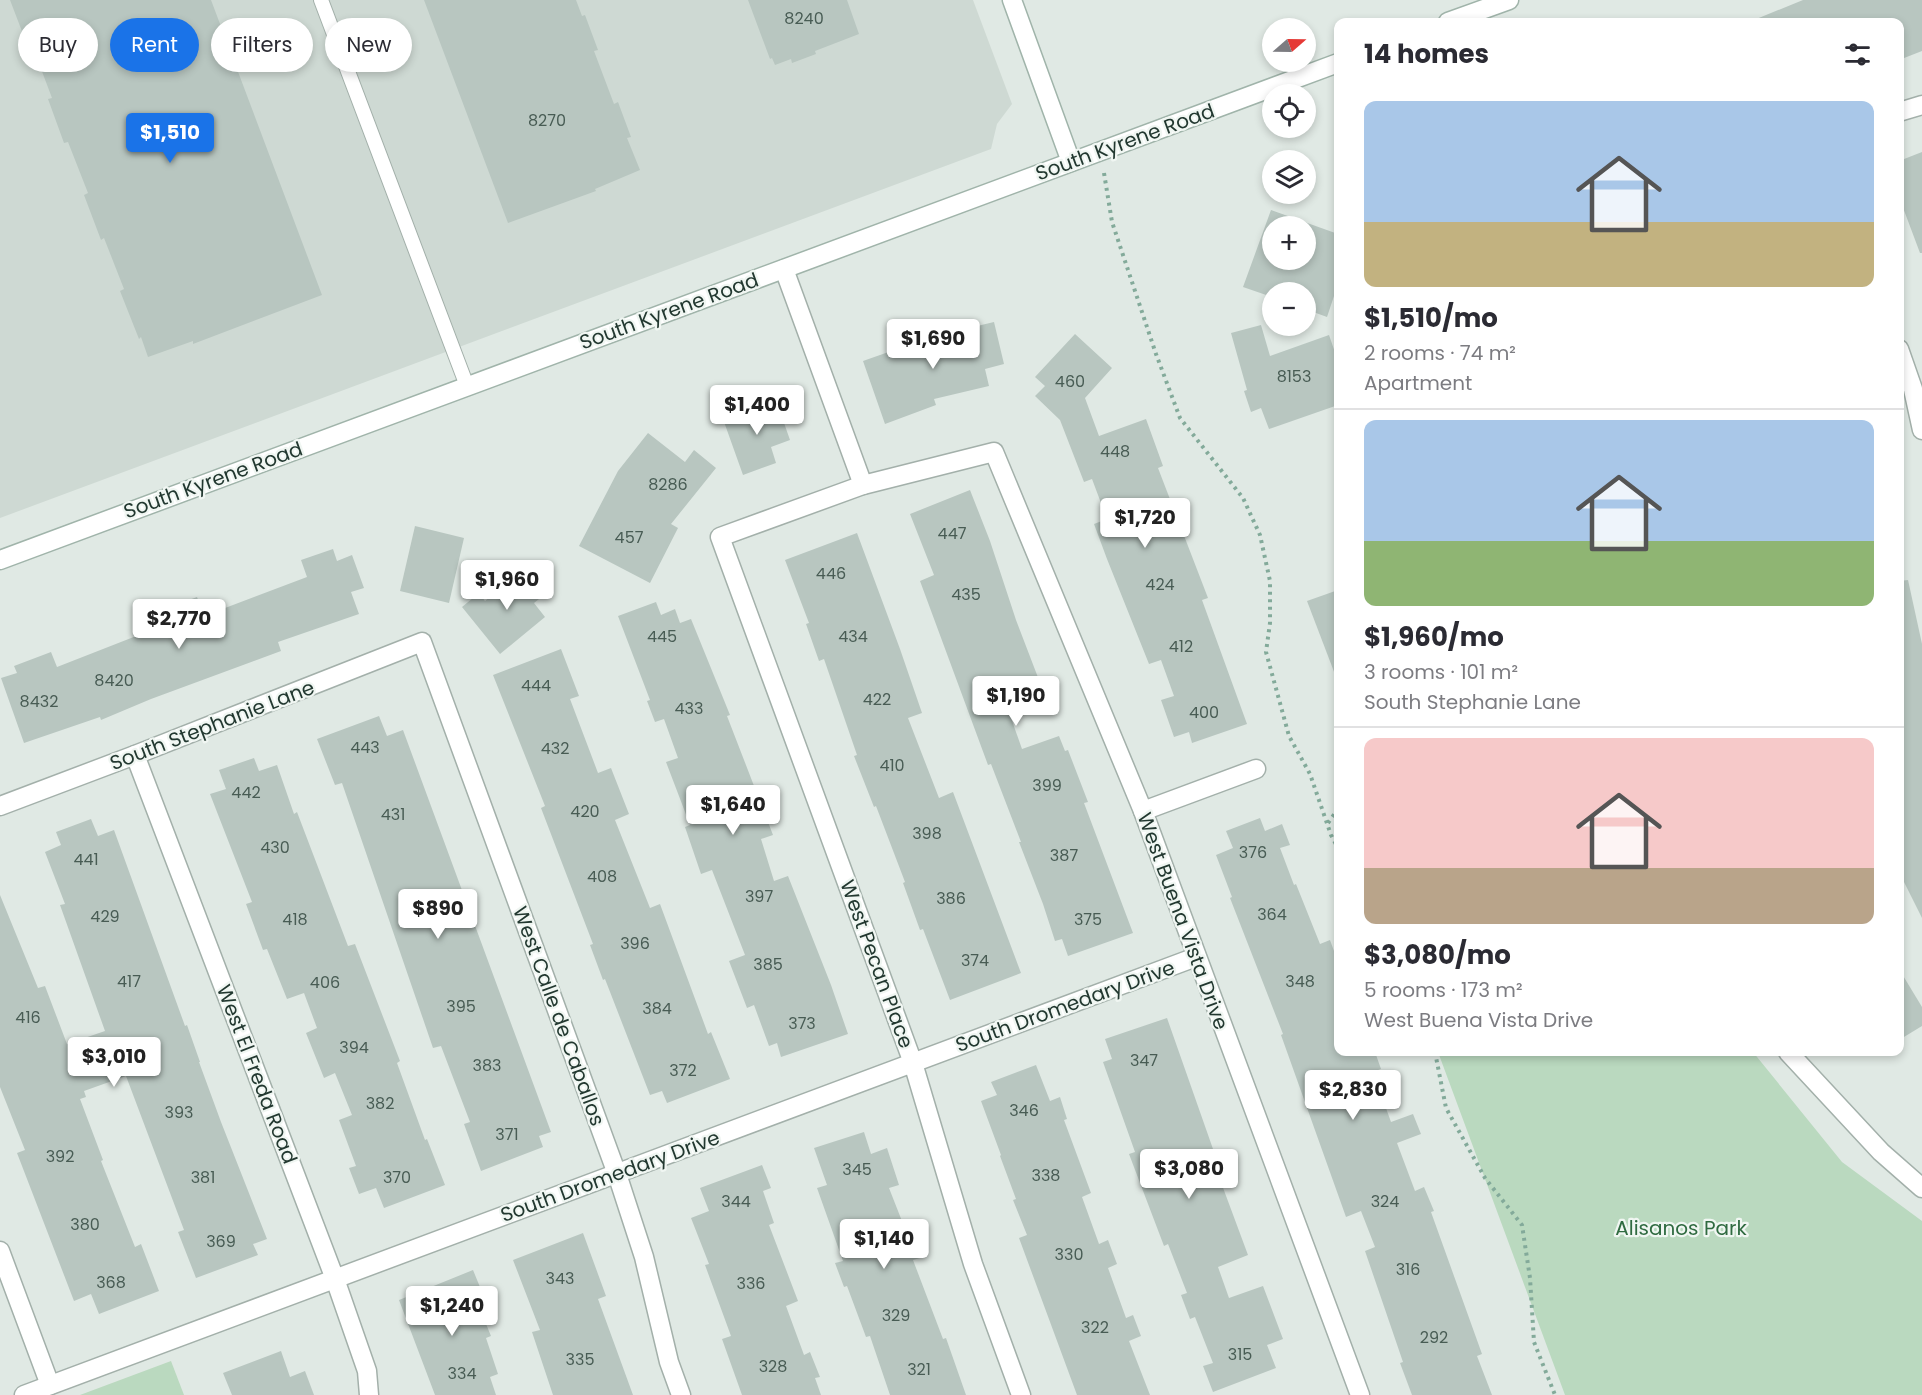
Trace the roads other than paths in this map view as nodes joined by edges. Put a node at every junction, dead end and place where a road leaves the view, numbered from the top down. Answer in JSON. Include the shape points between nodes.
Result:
{"nodes":[{"id":1,"x":321,"y":0,"type":"edge"},
{"id":2,"x":1012,"y":0,"type":"edge"},
{"id":3,"x":1509,"y":0,"type":"edge"},
{"id":4,"x":1459,"y":18,"type":"edge"},
{"id":5,"x":1334,"y":64,"type":"edge"},
{"id":6,"x":1922,"y":105,"type":"edge"},
{"id":7,"x":1904,"y":110,"type":"edge"},
{"id":8,"x":1071,"y":162,"type":"junction"},
{"id":9,"x":784,"y":269,"type":"junction"},
{"id":10,"x":1904,"y":364,"type":"edge"},
{"id":11,"x":467,"y":386,"type":"junction"},
{"id":12,"x":1922,"y":430,"type":"edge"},
{"id":13,"x":863,"y":485,"type":"junction"},
{"id":14,"x":0,"y":560,"type":"edge"},
{"id":15,"x":422,"y":642,"type":"joint"},
{"id":16,"x":135,"y":755,"type":"junction"},
{"id":17,"x":1256,"y":769,"type":"dead end"},
{"id":18,"x":0,"y":806,"type":"edge"},
{"id":19,"x":1143,"y":811,"type":"junction"},
{"id":20,"x":1196,"y":957,"type":"junction"},
{"id":21,"x":1792,"y":1056,"type":"edge"},
{"id":22,"x":913,"y":1063,"type":"junction"},
{"id":23,"x":617,"y":1174,"type":"junction"},
{"id":24,"x":1922,"y":1188,"type":"edge"},
{"id":25,"x":0,"y":1251,"type":"edge"},
{"id":26,"x":334,"y":1279,"type":"junction"},
{"id":27,"x":50,"y":1385,"type":"junction"},
{"id":28,"x":24,"y":1395,"type":"edge"},
{"id":29,"x":369,"y":1395,"type":"edge"},
{"id":30,"x":681,"y":1395,"type":"edge"},
{"id":31,"x":1021,"y":1395,"type":"edge"},
{"id":32,"x":1360,"y":1395,"type":"edge"}],
"edges":[{"from":1,"to":11,"type":"lane"},
{"from":2,"to":8,"type":"street"},
{"from":3,"to":4,"type":"street"},
{"from":5,"to":8,"type":"street","name":"South Kyrene Road"},
{"from":6,"to":7,"type":"street"},
{"from":8,"to":9,"type":"street","name":"South Kyrene Road"},
{"from":9,"to":11,"type":"street","name":"South Kyrene Road"},
{"from":9,"to":13,"type":"street"},
{"from":10,"to":12,"type":"street"},
{"from":11,"to":14,"type":"street","name":"South Kyrene Road"},
{"from":13,"to":19,"type":"street","name":"West Buena Vista Drive","via":[[994,452]]},
{"from":13,"to":22,"type":"street","name":"West Pecan Place","via":[[720,537]]},
{"from":15,"to":16,"type":"street","name":"South Stephanie Lane"},
{"from":15,"to":23,"type":"street","name":"West Calle de Caballos"},
{"from":16,"to":18,"type":"street","name":"South Stephanie Lane"},
{"from":16,"to":26,"type":"street","name":"West El Freda Road"},
{"from":17,"to":19,"type":"street"},
{"from":19,"to":20,"type":"street","name":"West Buena Vista Drive"},
{"from":20,"to":22,"type":"street","name":"South Dromedary Drive"},
{"from":20,"to":32,"type":"street","name":"West Buena Vista Drive"},
{"from":21,"to":24,"type":"street","via":[[1881,1152]]},
{"from":22,"to":23,"type":"street","name":"South Dromedary Drive"},
{"from":22,"to":31,"type":"street","name":"West Pecan Place","via":[[973,1264]]},
{"from":23,"to":26,"type":"street","name":"South Dromedary Drive"},
{"from":23,"to":30,"type":"street","name":"West Calle de Caballos"},
{"from":25,"to":27,"type":"street"},
{"from":26,"to":27,"type":"street","name":"South Dromedary Drive"},
{"from":26,"to":29,"type":"street","name":"West El Freda Road","via":[[367,1371]]},
{"from":27,"to":28,"type":"street","name":"South Dromedary Drive"}]}
